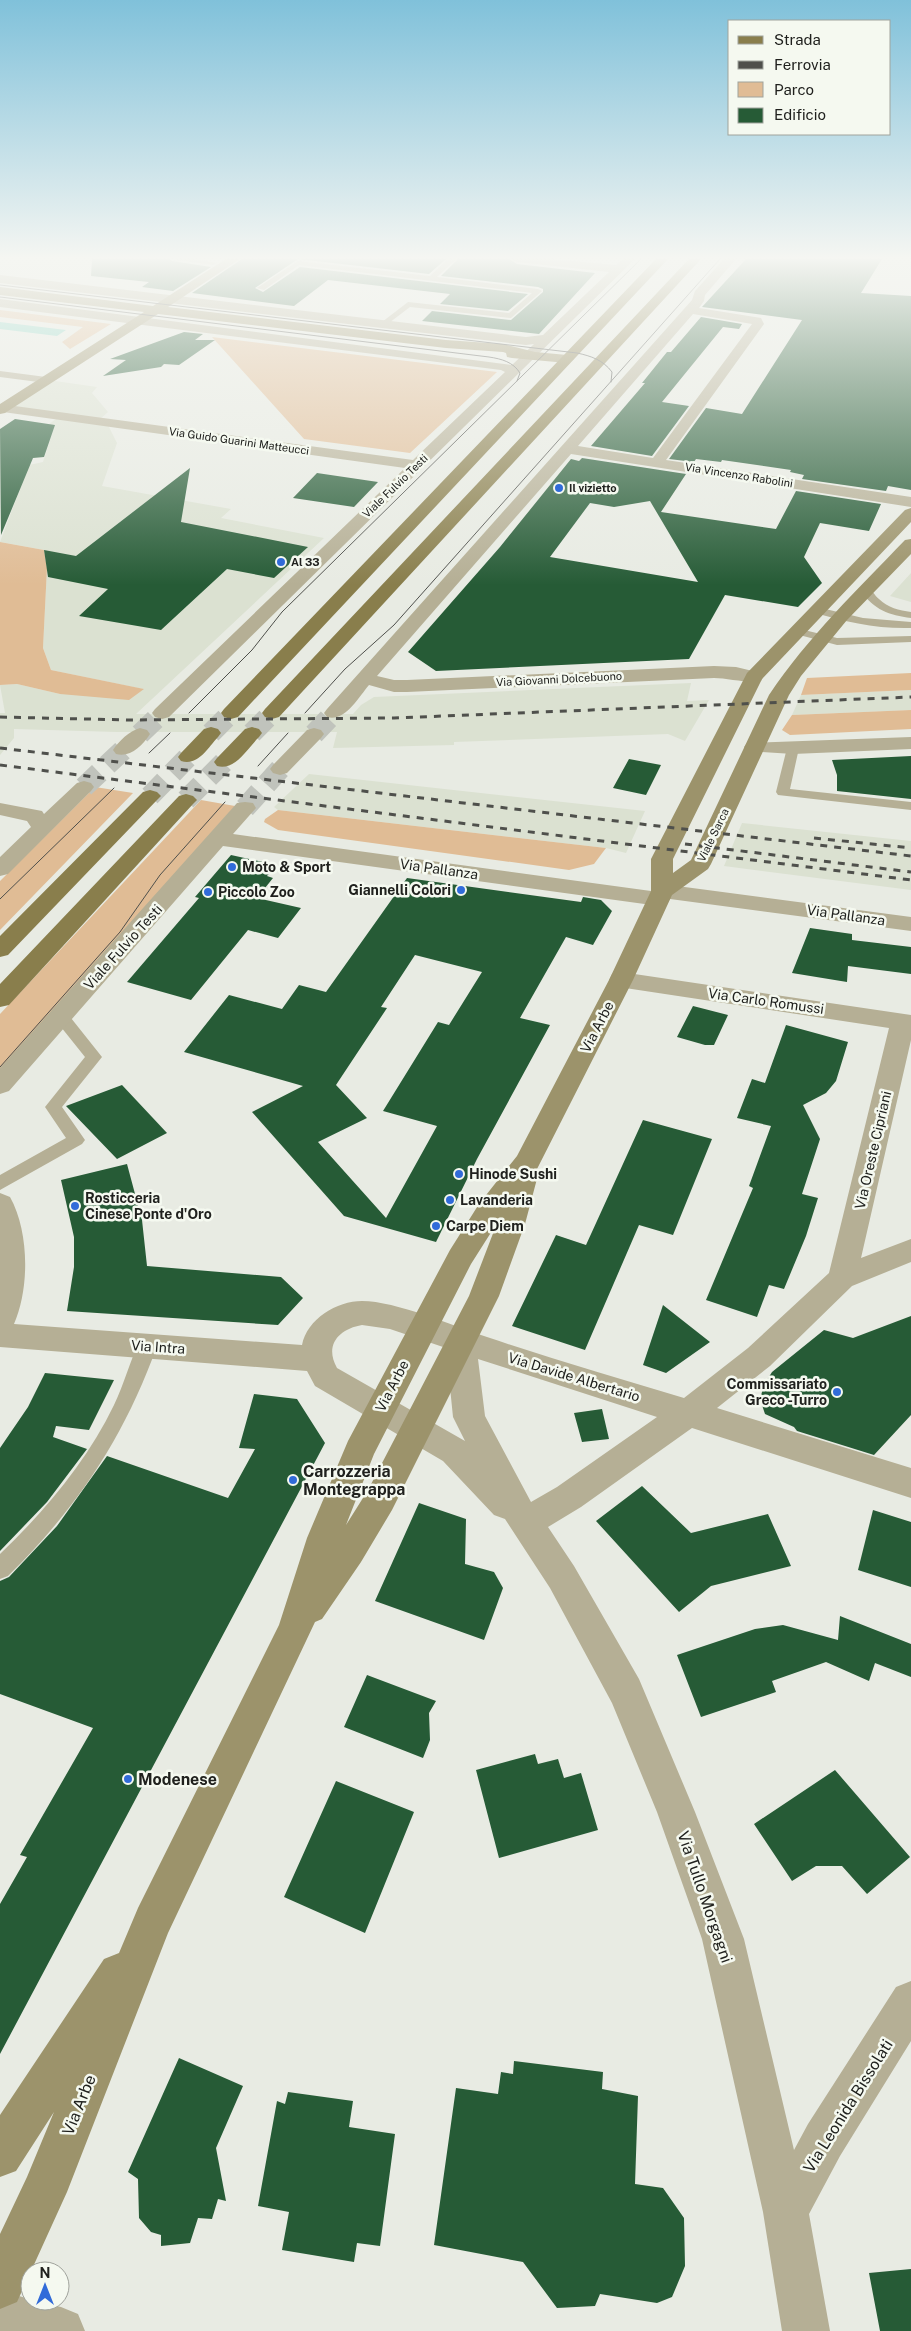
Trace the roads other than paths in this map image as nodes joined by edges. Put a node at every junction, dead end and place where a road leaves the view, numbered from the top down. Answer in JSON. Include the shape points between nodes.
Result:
{"nodes":[{"id":1,"x":65,"y":368,"type":"edge"},
{"id":2,"x":508,"y":368,"type":"edge"},
{"id":3,"x":517,"y":368,"type":"edge"},
{"id":4,"x":559,"y":368,"type":"edge"},
{"id":5,"x":594,"y":368,"type":"edge"},
{"id":6,"x":638,"y":368,"type":"edge"},
{"id":7,"x":726,"y":368,"type":"edge"},
{"id":8,"x":512,"y":373,"type":"junction"},
{"id":9,"x":0,"y":374,"type":"edge"},
{"id":10,"x":46,"y":380,"type":"junction"},
{"id":11,"x":2,"y":409,"type":"edge"},
{"id":12,"x":567,"y":449,"type":"junction"},
{"id":13,"x":657,"y":462,"type":"junction"},
{"id":14,"x":416,"y":465,"type":"junction"},
{"id":15,"x":911,"y":502,"type":"edge"},
{"id":16,"x":911,"y":513,"type":"edge"},
{"id":17,"x":911,"y":544,"type":"edge"},
{"id":18,"x":867,"y":591,"type":"junction"},
{"id":19,"x":817,"y":610,"type":"junction"},
{"id":20,"x":911,"y":615,"type":"edge"},
{"id":21,"x":842,"y":617,"type":"junction"},
{"id":22,"x":911,"y":625,"type":"edge"},
{"id":23,"x":796,"y":631,"type":"junction"},
{"id":24,"x":821,"y":638,"type":"junction"},
{"id":25,"x":911,"y":639,"type":"edge"},
{"id":26,"x":754,"y":677,"type":"junction"},
{"id":27,"x":364,"y":678,"type":"junction"},
{"id":28,"x":162,"y":712,"type":"tunnel mouth"},
{"id":29,"x":231,"y":713,"type":"tunnel mouth"},
{"id":30,"x":272,"y":713,"type":"tunnel mouth"},
{"id":31,"x":334,"y":713,"type":"tunnel mouth"},
{"id":32,"x":211,"y":733,"type":"tunnel mouth"},
{"id":33,"x":252,"y":733,"type":"tunnel mouth"},
{"id":34,"x":140,"y":734,"type":"tunnel mouth"},
{"id":35,"x":314,"y":734,"type":"tunnel mouth"},
{"id":36,"x":911,"y":743,"type":"edge"},
{"id":37,"x":754,"y":747,"type":"junction"},
{"id":38,"x":793,"y":748,"type":"junction"},
{"id":39,"x":123,"y":750,"type":"tunnel mouth"},
{"id":40,"x":188,"y":757,"type":"tunnel mouth"},
{"id":41,"x":224,"y":762,"type":"tunnel mouth"},
{"id":42,"x":280,"y":769,"type":"tunnel mouth"},
{"id":43,"x":84,"y":787,"type":"tunnel mouth"},
{"id":44,"x":150,"y":796,"type":"tunnel mouth"},
{"id":45,"x":186,"y":800,"type":"tunnel mouth"},
{"id":46,"x":911,"y":806,"type":"edge"},
{"id":47,"x":245,"y":808,"type":"tunnel mouth"},
{"id":48,"x":0,"y":809,"type":"edge"},
{"id":49,"x":42,"y":827,"type":"junction"},
{"id":50,"x":219,"y":839,"type":"junction"},
{"id":51,"x":0,"y":869,"type":"edge"},
{"id":52,"x":660,"y":895,"type":"junction"},
{"id":53,"x":911,"y":924,"type":"edge"},
{"id":54,"x":0,"y":950,"type":"edge"},
{"id":55,"x":622,"y":980,"type":"junction"},
{"id":56,"x":0,"y":999,"type":"edge"},
{"id":57,"x":61,"y":1017,"type":"junction"},
{"id":58,"x":908,"y":1022,"type":"edge"},
{"id":59,"x":0,"y":1086,"type":"edge"},
{"id":60,"x":528,"y":1162,"type":"junction"},
{"id":61,"x":0,"y":1182,"type":"edge"},
{"id":62,"x":0,"y":1204,"type":"edge"},
{"id":63,"x":911,"y":1250,"type":"edge"},
{"id":64,"x":842,"y":1278,"type":"junction"},
{"id":65,"x":0,"y":1320,"type":"edge"},
{"id":66,"x":422,"y":1328,"type":"junction"},
{"id":67,"x":0,"y":1335,"type":"edge"},
{"id":68,"x":461,"y":1342,"type":"junction"},
{"id":69,"x":147,"y":1346,"type":"junction"},
{"id":70,"x":316,"y":1359,"type":"junction"},
{"id":71,"x":381,"y":1407,"type":"junction"},
{"id":72,"x":688,"y":1413,"type":"junction"},
{"id":73,"x":418,"y":1428,"type":"junction"},
{"id":74,"x":911,"y":1483,"type":"edge"},
{"id":75,"x":525,"y":1523,"type":"junction"},
{"id":76,"x":0,"y":1569,"type":"edge"},
{"id":77,"x":295,"y":1629,"type":"junction"},
{"id":78,"x":152,"y":1922,"type":"junction"},
{"id":79,"x":911,"y":2002,"type":"edge"},
{"id":80,"x":0,"y":2155,"type":"edge"},
{"id":81,"x":786,"y":2212,"type":"junction"},
{"id":82,"x":0,"y":2285,"type":"edge"},
{"id":83,"x":0,"y":2315,"type":"edge"},
{"id":84,"x":61,"y":2331,"type":"edge"},
{"id":85,"x":806,"y":2331,"type":"edge"}],
"edges":[{"from":1,"to":10,"type":"street"},
{"from":2,"to":8,"type":"street"},
{"from":3,"to":8,"type":"street","name":"Viale Fulvio Testi"},
{"from":4,"to":29,"type":"main road"},
{"from":5,"to":30,"type":"main road"},
{"from":6,"to":12,"type":"street"},
{"from":7,"to":13,"type":"street"},
{"from":8,"to":14,"type":"street","name":"Viale Fulvio Testi"},
{"from":9,"to":10,"type":"lane"},
{"from":10,"to":11,"type":"street"},
{"from":11,"to":14,"type":"street","name":"Via Guido Guarini Matteucci"},
{"from":12,"to":13,"type":"street","name":"Via Vincenzo Rabolini"},
{"from":12,"to":27,"type":"street"},
{"from":13,"to":15,"type":"street","name":"Via Vincenzo Rabolini"},
{"from":14,"to":28,"type":"street","name":"Viale Fulvio Testi"},
{"from":16,"to":19,"type":"street"},
{"from":17,"to":18,"type":"street","name":"Viale Sarca"},
{"from":18,"to":20,"type":"lane","via":[[874,603],[896,613]]},
{"from":18,"to":21,"type":"street","name":"Viale Sarca"},
{"from":19,"to":21,"type":"lane"},
{"from":19,"to":23,"type":"street"},
{"from":21,"to":22,"type":"lane","via":[[891,626]]},
{"from":21,"to":24,"type":"street","name":"Viale Sarca"},
{"from":23,"to":24,"type":"lane"},
{"from":23,"to":26,"type":"street"},
{"from":24,"to":25,"type":"lane","via":[[837,642]]},
{"from":24,"to":37,"type":"street","name":"Viale Sarca","via":[[778,695]]},
{"from":26,"to":27,"type":"street","name":"Via Giovanni Dolcebuono","via":[[714,672],[407,686]]},
{"from":26,"to":52,"type":"street","via":[[662,859]]},
{"from":27,"to":31,"type":"street"},
{"from":32,"to":40,"type":"main road"},
{"from":33,"to":41,"type":"main road"},
{"from":34,"to":39,"type":"street"},
{"from":35,"to":42,"type":"street"},
{"from":36,"to":38,"type":"street"},
{"from":37,"to":38,"type":"street"},
{"from":37,"to":52,"type":"street","name":"Viale Sarca","via":[[700,864]]},
{"from":38,"to":46,"type":"lane","via":[[783,792]]},
{"from":43,"to":49,"type":"street"},
{"from":44,"to":54,"type":"main road"},
{"from":45,"to":56,"type":"main road"},
{"from":47,"to":50,"type":"street","name":"Viale Fulvio Testi"},
{"from":48,"to":49,"type":"street","via":[[34,816]]},
{"from":49,"to":51,"type":"street"},
{"from":50,"to":52,"type":"street","name":"Via Pallanza"},
{"from":50,"to":57,"type":"street","name":"Viale Fulvio Testi"},
{"from":52,"to":53,"type":"street","name":"Via Pallanza"},
{"from":52,"to":55,"type":"street","name":"Via Arbe"},
{"from":55,"to":58,"type":"street","name":"Via Carlo Romussi"},
{"from":55,"to":60,"type":"street","name":"Via Arbe"},
{"from":57,"to":59,"type":"street","name":"Viale Fulvio Testi"},
{"from":57,"to":61,"type":"lane","via":[[94,1057],[53,1107],[76,1140]]},
{"from":58,"to":64,"type":"street","name":"Via Oreste Cipriani","via":[[900,1033]]},
{"from":60,"to":66,"type":"street","name":"Via Arbe","via":[[489,1212]]},
{"from":60,"to":68,"type":"street","name":"Via Arbe","via":[[511,1224],[484,1296]]},
{"from":62,"to":65,"type":"street","via":[[10,1259]]},
{"from":63,"to":64,"type":"street"},
{"from":64,"to":72,"type":"street","via":[[759,1357]]},
{"from":66,"to":68,"type":"street","name":"Via Davide Albertario"},
{"from":66,"to":70,"type":"street","name":"Via Davide Albertario","via":[[391,1317],[362,1313],[346,1316],[329,1326],[318,1342]]},
{"from":66,"to":71,"type":"street","name":"Via Arbe"},
{"from":67,"to":69,"type":"street","name":"Via Intra"},
{"from":68,"to":72,"type":"street","name":"Via Davide Albertario"},
{"from":68,"to":73,"type":"street","name":"Via Arbe"},
{"from":68,"to":75,"type":"street","name":"Via Tullo Morgagni","via":[[469,1417]]},
{"from":69,"to":70,"type":"street","name":"Via Intra"},
{"from":69,"to":76,"type":"lane","via":[[119,1419],[97,1456],[38,1532]]},
{"from":70,"to":71,"type":"street","name":"Via Tullo Morgagni","via":[[326,1377]]},
{"from":71,"to":73,"type":"street","name":"Via Tullo Morgagni"},
{"from":71,"to":77,"type":"street","name":"Via Arbe","via":[[359,1451],[324,1538]]},
{"from":72,"to":74,"type":"street","name":"Via Davide Albertario"},
{"from":72,"to":75,"type":"street","via":[[569,1497]]},
{"from":73,"to":75,"type":"street","name":"Via Tullo Morgagni","via":[[454,1451]]},
{"from":73,"to":77,"type":"street","name":"Via Arbe","via":[[349,1551]]},
{"from":75,"to":81,"type":"street","name":"Via Tullo Morgagni","via":[[562,1577],[626,1692],[676,1812],[723,1940]]},
{"from":77,"to":78,"type":"street","name":"Via Arbe"},
{"from":78,"to":80,"type":"street","name":"Via Arbe"},
{"from":78,"to":82,"type":"street","name":"Via Arbe","via":[[44,2192]]},
{"from":79,"to":81,"type":"street","name":"Via Leonida Bissolati","via":[[824,2140]]},
{"from":81,"to":85,"type":"street","name":"Via Tullo Morgagni"},
{"from":83,"to":84,"type":"street"}]}
